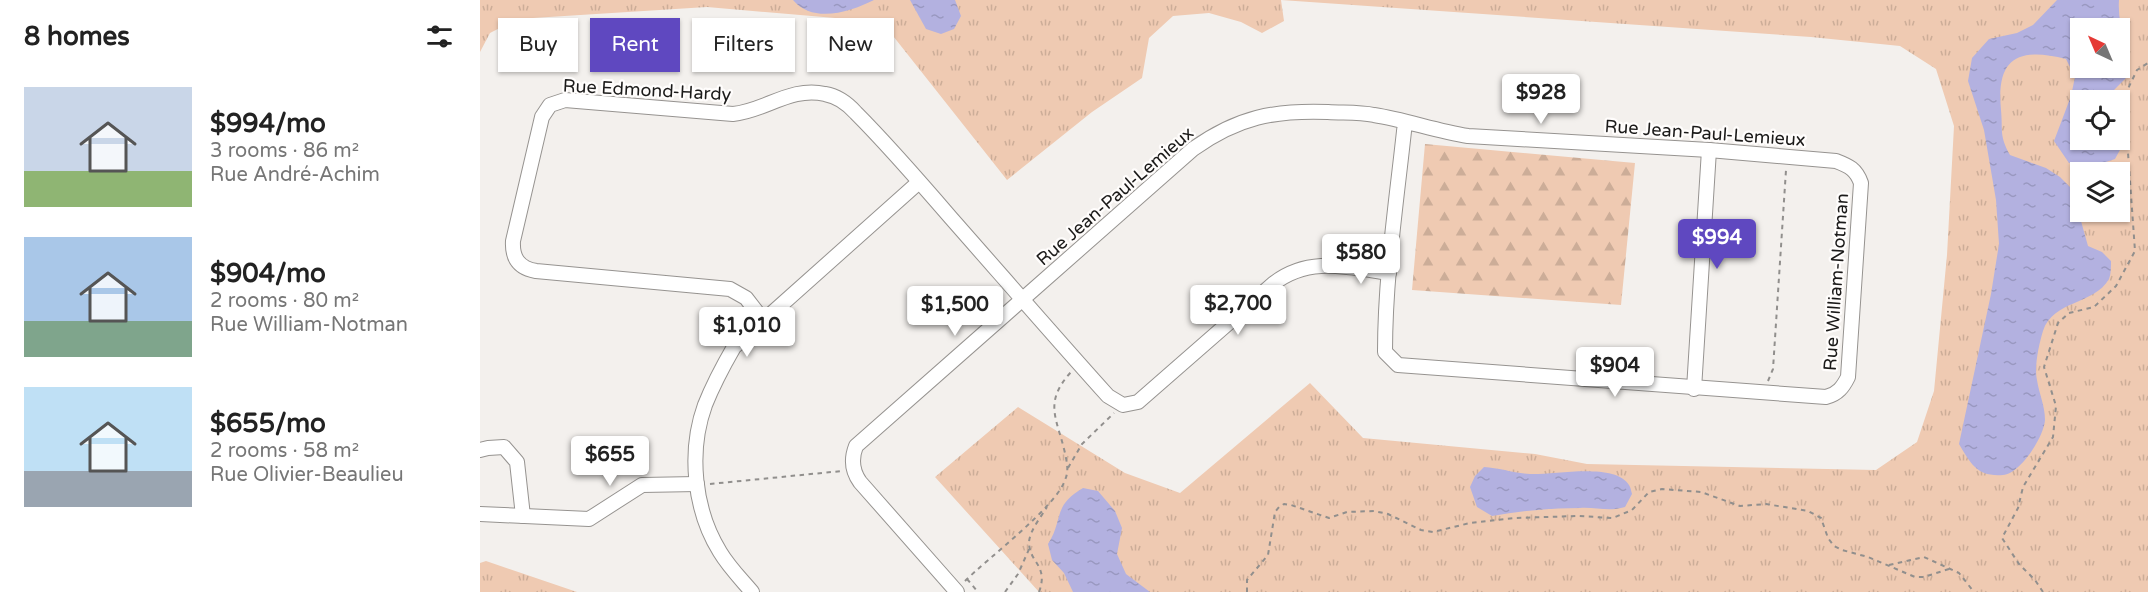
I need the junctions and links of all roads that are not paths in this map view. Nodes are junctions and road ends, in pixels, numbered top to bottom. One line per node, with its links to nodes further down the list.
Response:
1 (1405, 122): 2 (street, Rue Jean-Paul-Lemieux); 5 (street, Rue William-Notman); 6 (street, Rue Jean-Paul-Lemieux)
2 (1709, 150): 3 (street, Rue Jean-Paul-Lemieux); 8 (street)
3 (1851, 167): 8 (street, Rue William-Notman)
4 (919, 182): 6 (street, Rue Edmond-Hardy); 7 (street); 7 (street, Rue Edmond-Hardy)
5 (1389, 273): 6 (street, Rue Edmond-Hardy); 8 (street, Rue William-Notman)
6 (1023, 300): 14 (street, Rue Jean-Paul-Lemieux)
7 (763, 320): 10 (street)
8 (1695, 388)
9 (480, 450): 12 (street)
10 (697, 484): 12 (street); 13 (street)
11 (480, 514): 12 (street)
12 (523, 516)
13 (752, 592)
14 (956, 592)

